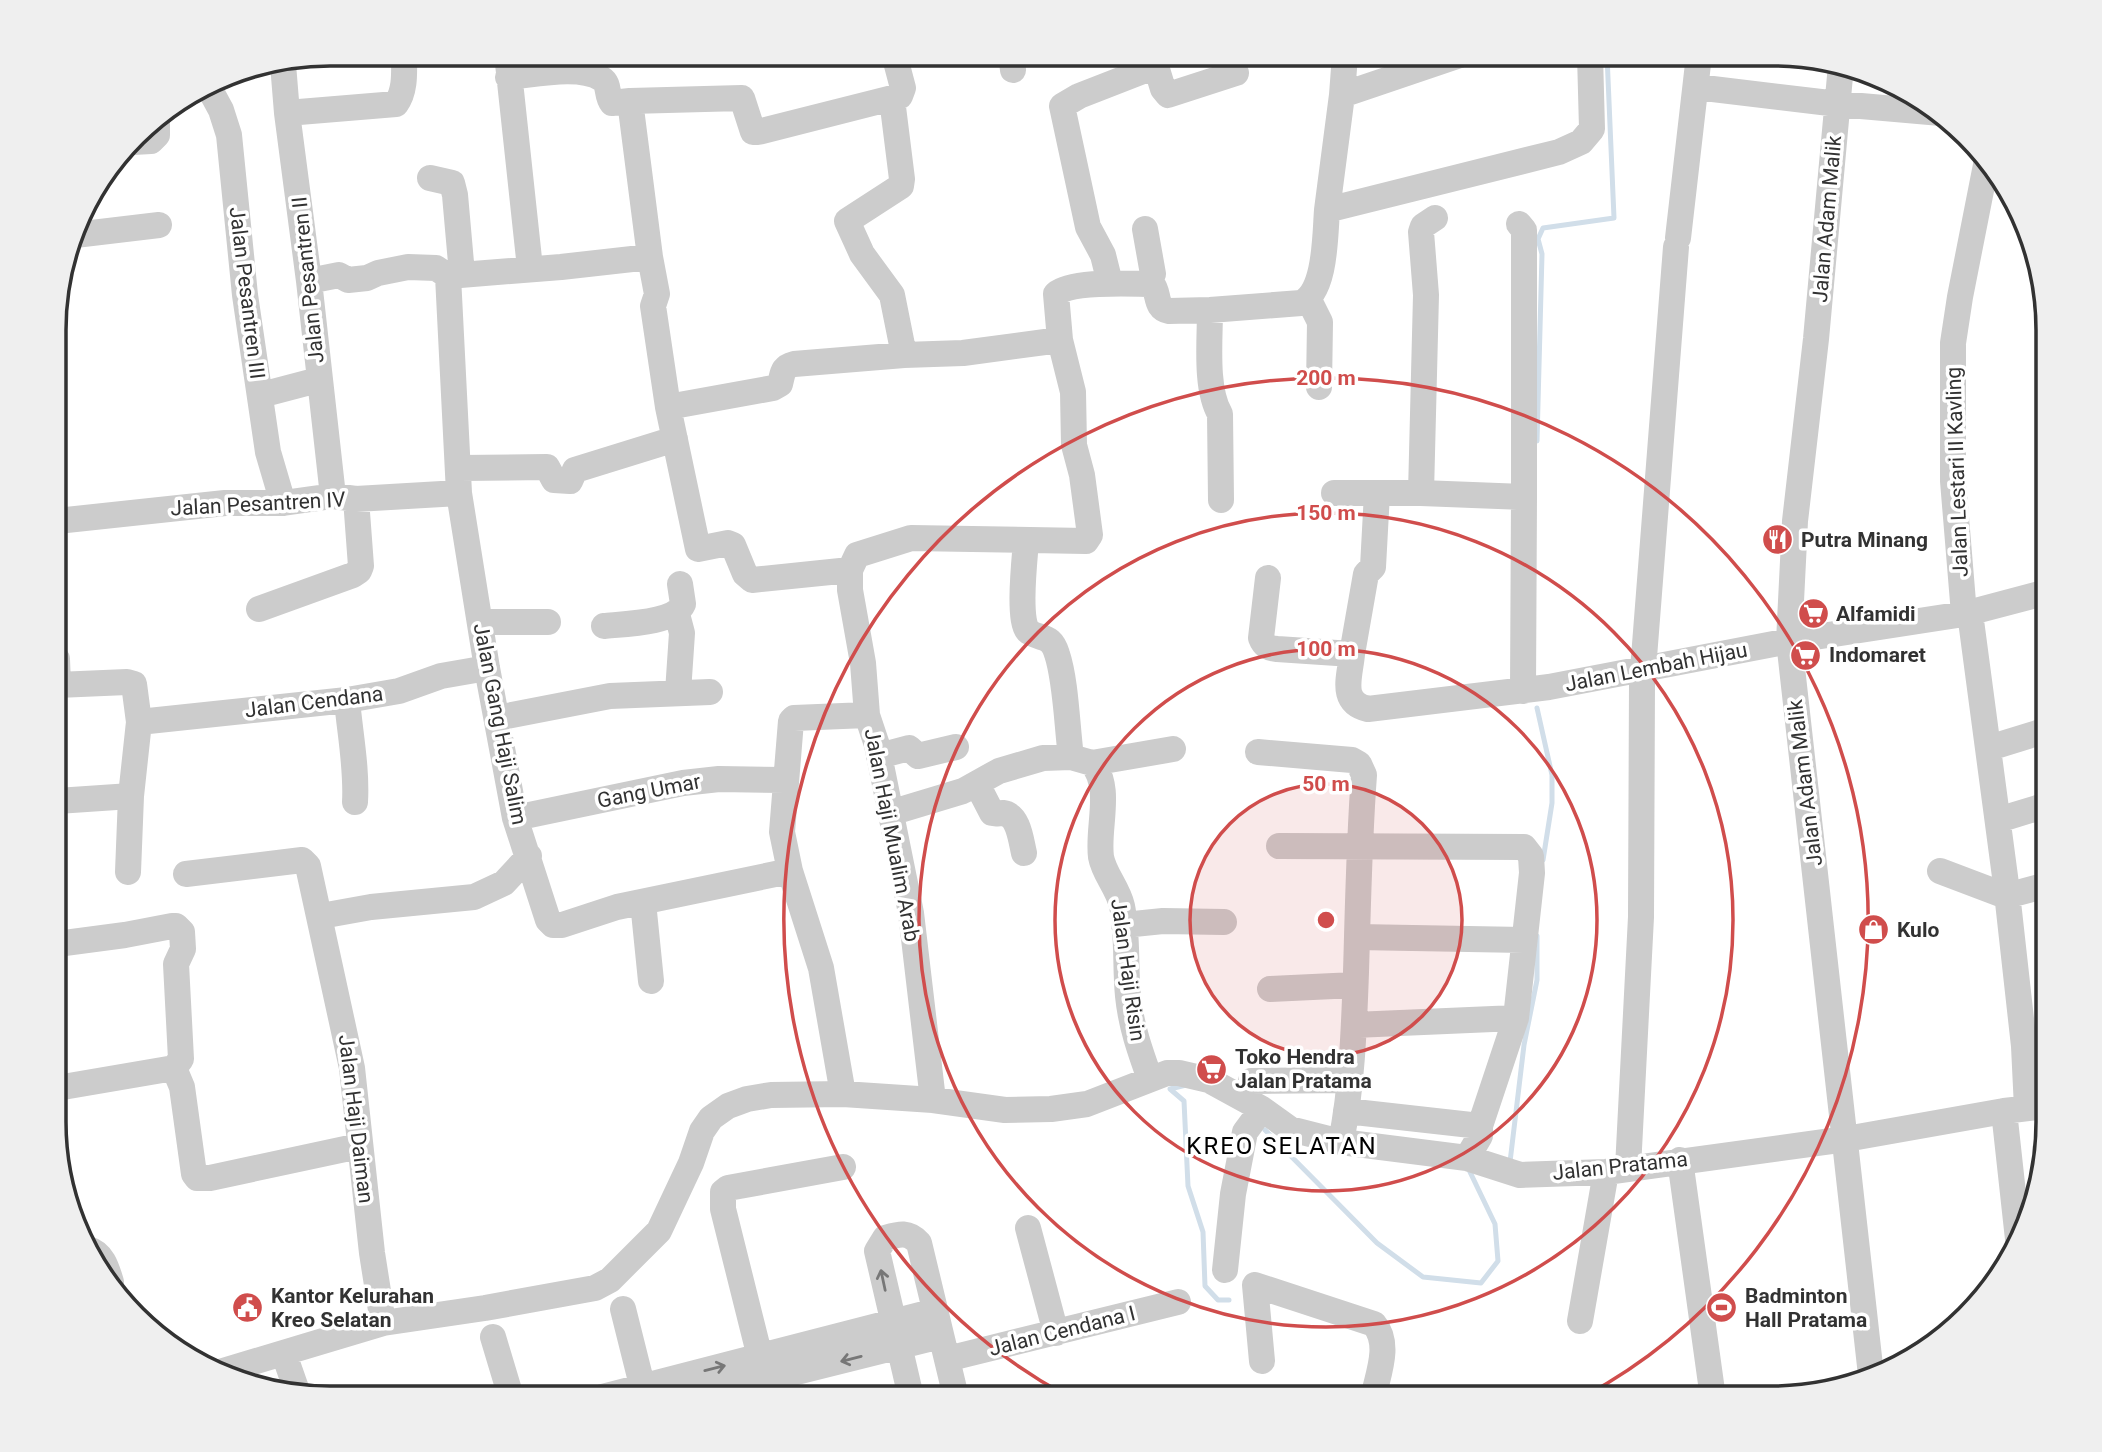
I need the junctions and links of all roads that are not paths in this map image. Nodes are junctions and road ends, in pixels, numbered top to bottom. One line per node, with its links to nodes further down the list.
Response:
1 (404, 66): 22 (street)
2 (508, 66): 14 (street); 34 (street)
3 (605, 66): 14 (street)
4 (897, 66): 18 (street)
5 (1145, 66): 37 (street)
6 (1159, 66): 12 (street)
7 (1344, 66): 17 (street)
8 (1428, 66): 17 (street)
9 (1590, 66): 27 (street)
10 (1698, 66): 15 (street)
11 (284, 71): 22 (street, Jalan Pesantren II)
12 (1236, 73)
13 (1840, 75): 20 (street, Jalan Adam Malik)
14 (607, 84): 19 (street)
15 (1696, 87): 20 (street); 71 (street)
16 (213, 95): 45 (street, Jalan Pesantren III)
17 (1342, 95): 27 (street)
18 (892, 99): 19 (street); 42 (street)
19 (630, 102): 33 (street)
20 (1838, 104): 21 (street); 68 (street, Jalan Adam Malik)
21 (1918, 111)
22 (287, 113): 36 (street, Jalan Pesantren II)
23 (158, 131): 24 (street)
24 (147, 141)
25 (1984, 174): 63 (street, Jalan Lestari II Kavling)
26 (430, 178): 35 (street, Jalan Gang Haji Salim)
27 (1327, 210): 39 (street)
28 (1435, 218): 51 (street)
29 (1520, 224): 52 (street)
30 (159, 225): 32 (street)
31 (1145, 229): 38 (street)
32 (85, 234)
33 (648, 251): 34 (street); 46 (street)
34 (530, 268): 35 (street)
35 (455, 275): 36 (street); 48 (street, Jalan Gang Haji Salim)
36 (309, 281): 43 (street, Jalan Pesantren II)
37 (1110, 283): 38 (street); 41 (street)
38 (1144, 284): 40 (street)
39 (1309, 300): 40 (street); 44 (street)
40 (1210, 310): 54 (street)
41 (1060, 340): 42 (street); 57 (street)
42 (904, 355): 46 (street)
43 (318, 380): 45 (street); 53 (street, Jalan Pesantren II)
44 (1319, 387)
45 (261, 395): 55 (street, Jalan Pesantren III)
46 (668, 407): 47 (street)
47 (675, 439): 48 (street, Jalan Pesantren IV); 58 (street)
48 (459, 481): 53 (street, Jalan Pesantren IV); 65 (street, Jalan Gang Haji Salim)
49 (1334, 493): 50 (street)
50 (1377, 493): 51 (street); 69 (street)
51 (1421, 494): 52 (street)
52 (1524, 497): 73 (street)
53 (344, 498): 55 (street, Jalan Pesantren IV); 62 (street, Jalan Pesantren II)
54 (1221, 500)
55 (282, 503): 56 (street, Jalan Pesantren IV)
56 (66, 520)
57 (1026, 541): 58 (street); 86 (street, Jalan Haji Risin)
58 (849, 570): 77 (street, Jalan Haji Mualim Arab)
59 (1268, 578): 69 (street)
60 (680, 584): 64 (street)
61 (2036, 595): 63 (street, Jalan Lembah Hijau)
62 (259, 609)
63 (1967, 613): 68 (street, Jalan Lembah Hijau); 82 (street, Jalan Lestari II Kavling)
64 (677, 614): 67 (street); 74 (street)
65 (480, 622): 66 (street); 70 (street, Jalan Gang Haji Salim)
66 (548, 622)
67 (604, 626)
68 (1789, 641): 71 (street, Jalan Lembah Hijau); 129 (street, Jalan Adam Malik)
69 (1352, 654): 73 (street, Jalan Lembah Hijau)
70 (487, 668): 76 (street, Jalan Cendana); 78 (street, Jalan Gang Haji Salim)
71 (1643, 669): 73 (street, Jalan Lembah Hijau); 135 (street)
72 (66, 677): 79 (street)
73 (1523, 691)
74 (678, 692): 75 (street); 78 (street)
75 (710, 692)
76 (347, 700): 79 (street, Jalan Cendana); 91 (street)
77 (867, 715): 85 (street, Jalan Haji Mualim Arab); 87 (street)
78 (496, 718): 94 (street, Jalan Gang Haji Salim)
79 (139, 722): 89 (street)
80 (2036, 733): 82 (street)
81 (956, 747): 85 (street)
82 (1989, 748): 95 (street, Jalan Lestari II Kavling)
83 (1173, 749): 86 (street)
84 (1258, 752): 97 (street)
85 (879, 755): 93 (street, Jalan Haji Mualim Arab)
86 (1082, 760): 88 (street); 109 (street, Jalan Haji Risin)
87 (785, 780): 94 (street, Gang Umar); 102 (street)
88 (977, 784): 93 (street); 98 (street)
89 (131, 796): 90 (street); 101 (street)
90 (66, 800)
91 (355, 802)
92 (2036, 808): 95 (street)
93 (890, 813): 124 (street, Jalan Haji Mualim Arab)
94 (515, 818): 99 (street, Jalan Gang Haji Salim)
95 (1998, 820): 105 (street, Jalan Lestari II Kavling)
96 (1279, 846): 97 (street)
97 (1359, 848): 110 (street); 111 (street)
98 (1024, 853)
99 (529, 856): 106 (street, Jalan Gang Haji Salim); 107 (street)
100 (1940, 871): 105 (street)
101 (128, 872)
102 (790, 872): 106 (street, Jalan Gang Haji Salim); 123 (street)
103 (186, 874): 107 (street, Jalan Haji Daiman)
104 (2036, 889): 105 (street)
105 (2006, 896): 125 (street, Jalan Lestari II Kavling)
106 (643, 902): 113 (street)
107 (321, 916): 131 (street, Jalan Haji Daiman)
108 (1224, 922): 109 (street)
109 (1124, 925): 119 (street, Jalan Haji Risin)
110 (1357, 937): 111 (street); 114 (street)
111 (1524, 940): 116 (street)
112 (66, 943): 118 (street)
113 (650, 981)
114 (1355, 985): 115 (street); 117 (street)
115 (1270, 989)
116 (1516, 1018): 117 (street); 128 (street)
117 (1354, 1025): 121 (street)
118 (174, 1068): 122 (street); 131 (street)
119 (1150, 1079): 124 (street, Jalan Pratama); 126 (street, Jalan Pratama)
120 (1251, 1080): 121 (street)
121 (1349, 1080): 127 (street)
122 (66, 1086)
123 (843, 1094): 124 (street, Jalan Pratama); 142 (street, Jalan Pratama)
124 (933, 1100)
125 (2026, 1108): 129 (street, Jalan Pratama); 136 (street, Jalan Lestari II Kavling)
126 (1262, 1109): 130 (street, Jalan Pratama); 138 (street)
127 (1346, 1111): 128 (street); 130 (street)
128 (1480, 1126): 132 (street)
129 (1846, 1139): 133 (street, Jalan Pratama); 149 (street, Jalan Adam Malik)
130 (1341, 1142): 132 (street, Jalan Pratama)
131 (359, 1146): 142 (street, Jalan Haji Daiman)
132 (1467, 1157): 135 (street, Jalan Pratama)
133 (1680, 1160): 135 (street, Jalan Pratama); 160 (street)
134 (843, 1167): 151 (street)
135 (1617, 1170): 141 (street)
136 (2020, 1212)
137 (1028, 1228): 143 (street)
138 (1225, 1270)
139 (1178, 1302): 143 (street, Jalan Cendana I)
140 (623, 1309): 154 (street)
141 (1580, 1321)
142 (383, 1323): 147 (street, Jalan Pratama)
143 (1056, 1333): 145 (street, Jalan Cendana I)
144 (895, 1335): 145 (street, Jalan Cendana I); 145 (street, one-way to 145); 151 (street, Jalan Cendana I); 157 (street)
145 (941, 1335): 158 (street)
146 (493, 1338): 153 (street)
147 (284, 1354): 150 (street, Jalan Pratama); 152 (street)
148 (1262, 1362): 159 (street)
149 (1870, 1366)
150 (235, 1368)
151 (765, 1378): 155 (street, one-way to 151); 156 (street)
152 (294, 1383)
153 (508, 1386)
154 (642, 1386)
155 (696, 1386)
156 (736, 1386)
157 (908, 1386)
158 (953, 1386)
159 (1375, 1386)
160 (1711, 1386)

